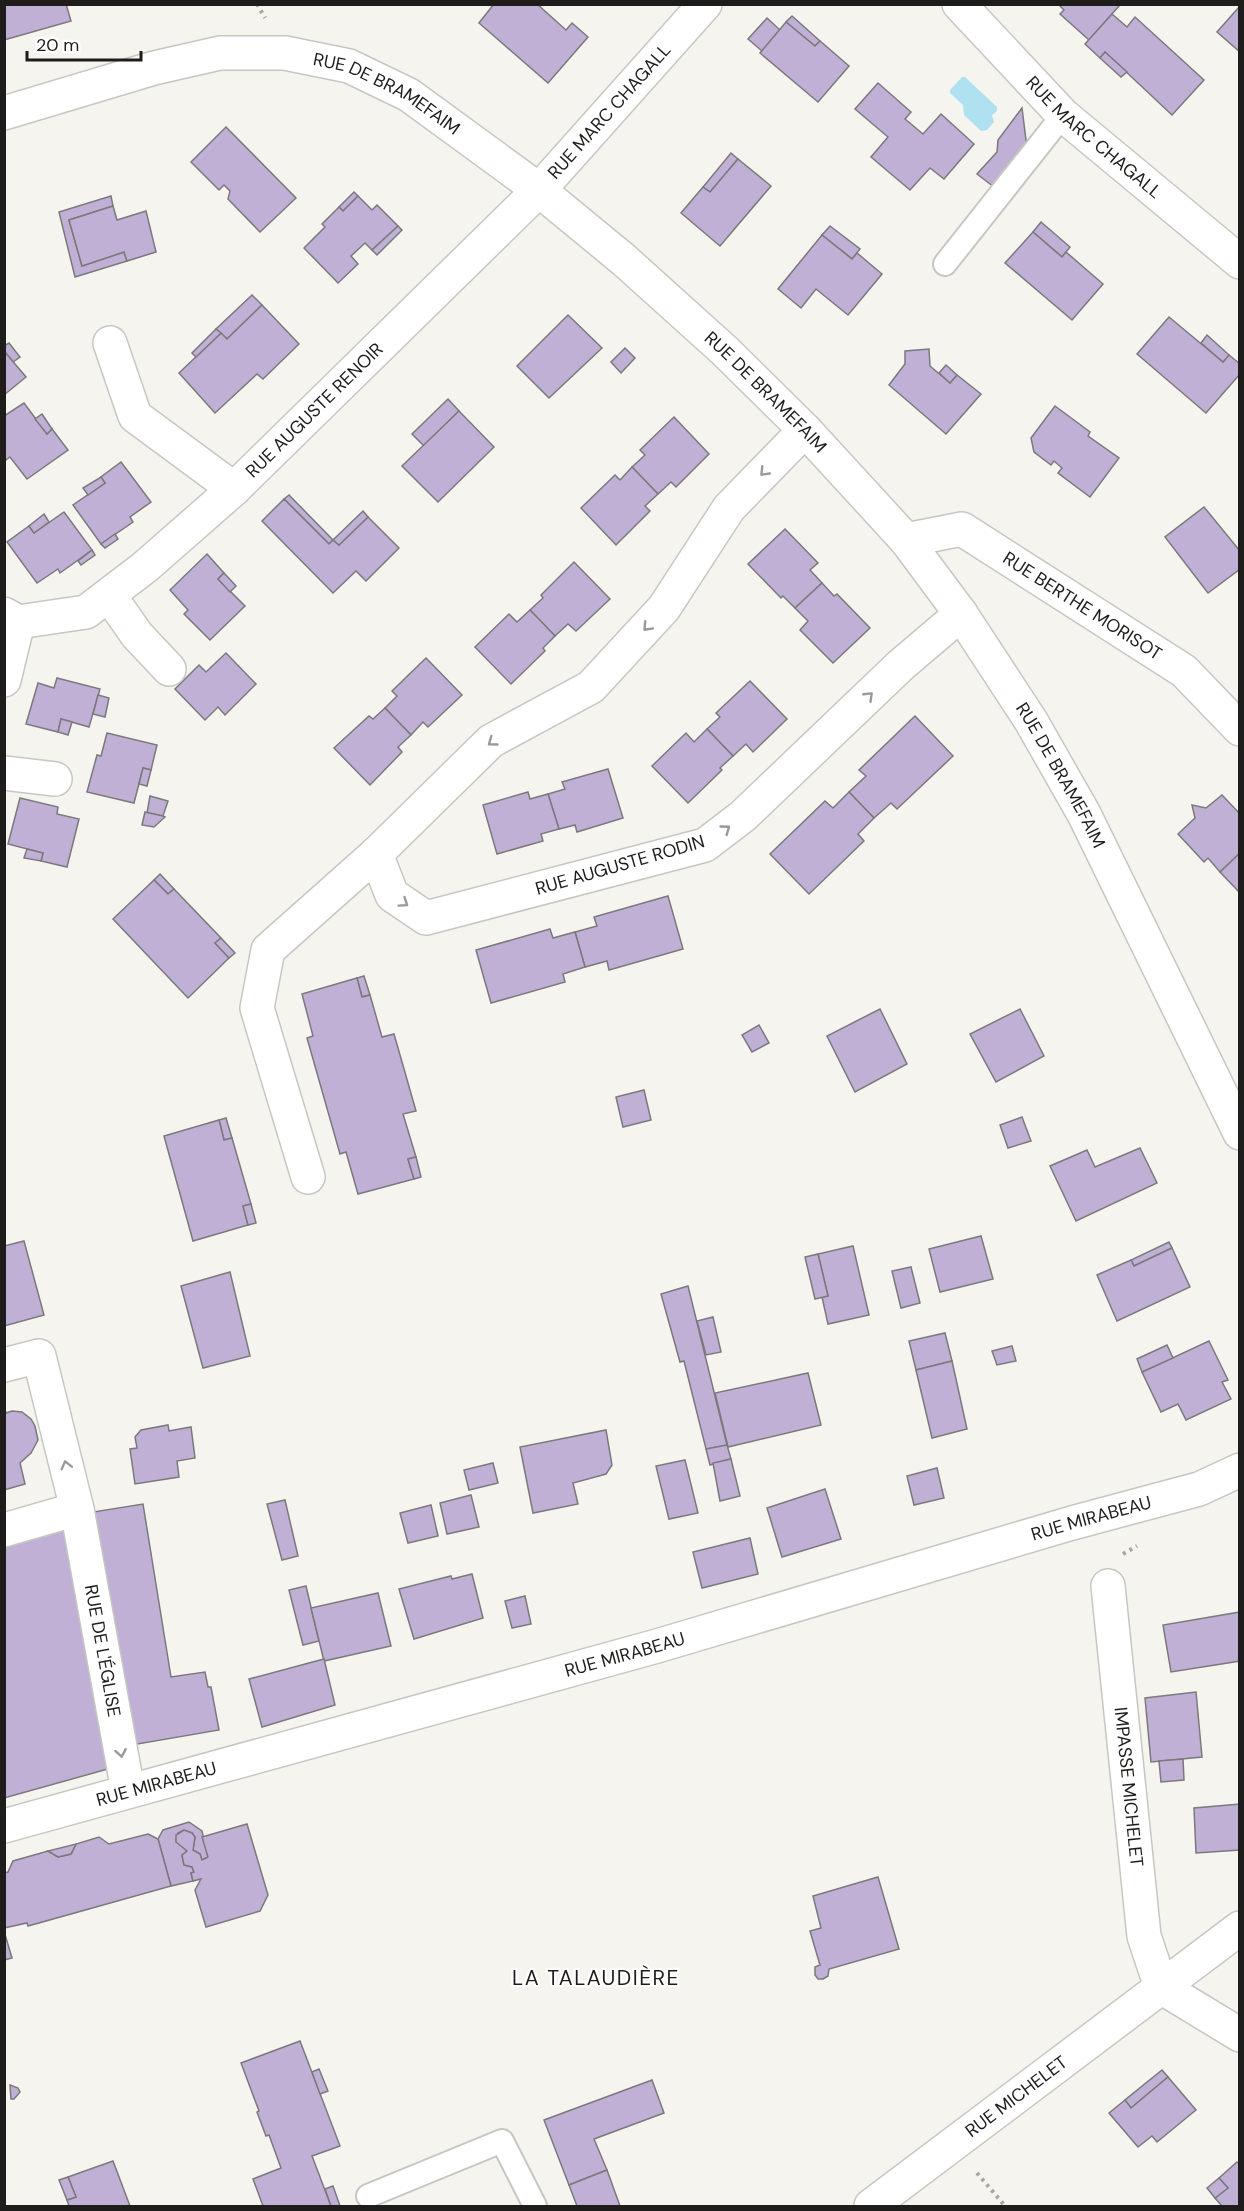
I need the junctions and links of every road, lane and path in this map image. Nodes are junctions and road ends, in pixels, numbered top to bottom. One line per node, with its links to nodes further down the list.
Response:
1 (705, 4): 5 (street, RUE MARC CHAGALL)
2 (959, 4): 4 (street, RUE MARC CHAGALL)
3 (4, 113): 5 (street, RUE DE BRAMEFAIM)
4 (1063, 116): 6 (street, RUE MARC CHAGALL); 7 (lane)
5 (539, 190): 9 (street, RUE DE BRAMEFAIM); 10 (street, RUE AUGUSTE RENOIR)
6 (1239, 262)
7 (945, 264)
8 (110, 343): 10 (street, RUE AUGUSTE RENOIR)
9 (805, 430): 11 (street, RUE DE BRAMEFAIM); 20 (street, one-way to 20)
10 (234, 489): 12 (street)
11 (906, 540): 13 (street, RUE DE BRAMEFAIM); 17 (street, RUE BERTHE MORISOT)
12 (109, 595): 14 (street); 15 (street)
13 (961, 614): 20 (street, RUE AUGUSTE RODIN, one-way to 13); 21 (street, RUE DE BRAMEFAIM)
14 (11, 618): 16 (street)
15 (169, 669)
16 (4, 680)
17 (1239, 729)
18 (4, 773): 19 (street)
19 (55, 779)
20 (376, 854): 22 (street)
21 (1239, 1133)
22 (308, 1177)
23 (4, 1365): 25 (street, RUE DE L'ÉGLISE, one-way to 23)
24 (1239, 1470): 28 (street, RUE MIRABEAU)
25 (77, 1509): 26 (street); 28 (street, RUE DE L'ÉGLISE, one-way to 28)
26 (4, 1530)
27 (1108, 1586): 31 (street, IMPASSE MICHELET)
28 (128, 1791): 29 (street, RUE MIRABEAU)
29 (4, 1826)
30 (1239, 1928): 31 (street, RUE MICHELET)
31 (1161, 1987): 32 (street); 33 (street, RUE MICHELET)
32 (1239, 2035)
33 (953, 2145): 36 (street, RUE MICHELET); 37 (path)
34 (368, 2196): 35 (lane)
35 (535, 2206)
36 (871, 2206)
37 (1005, 2206)

